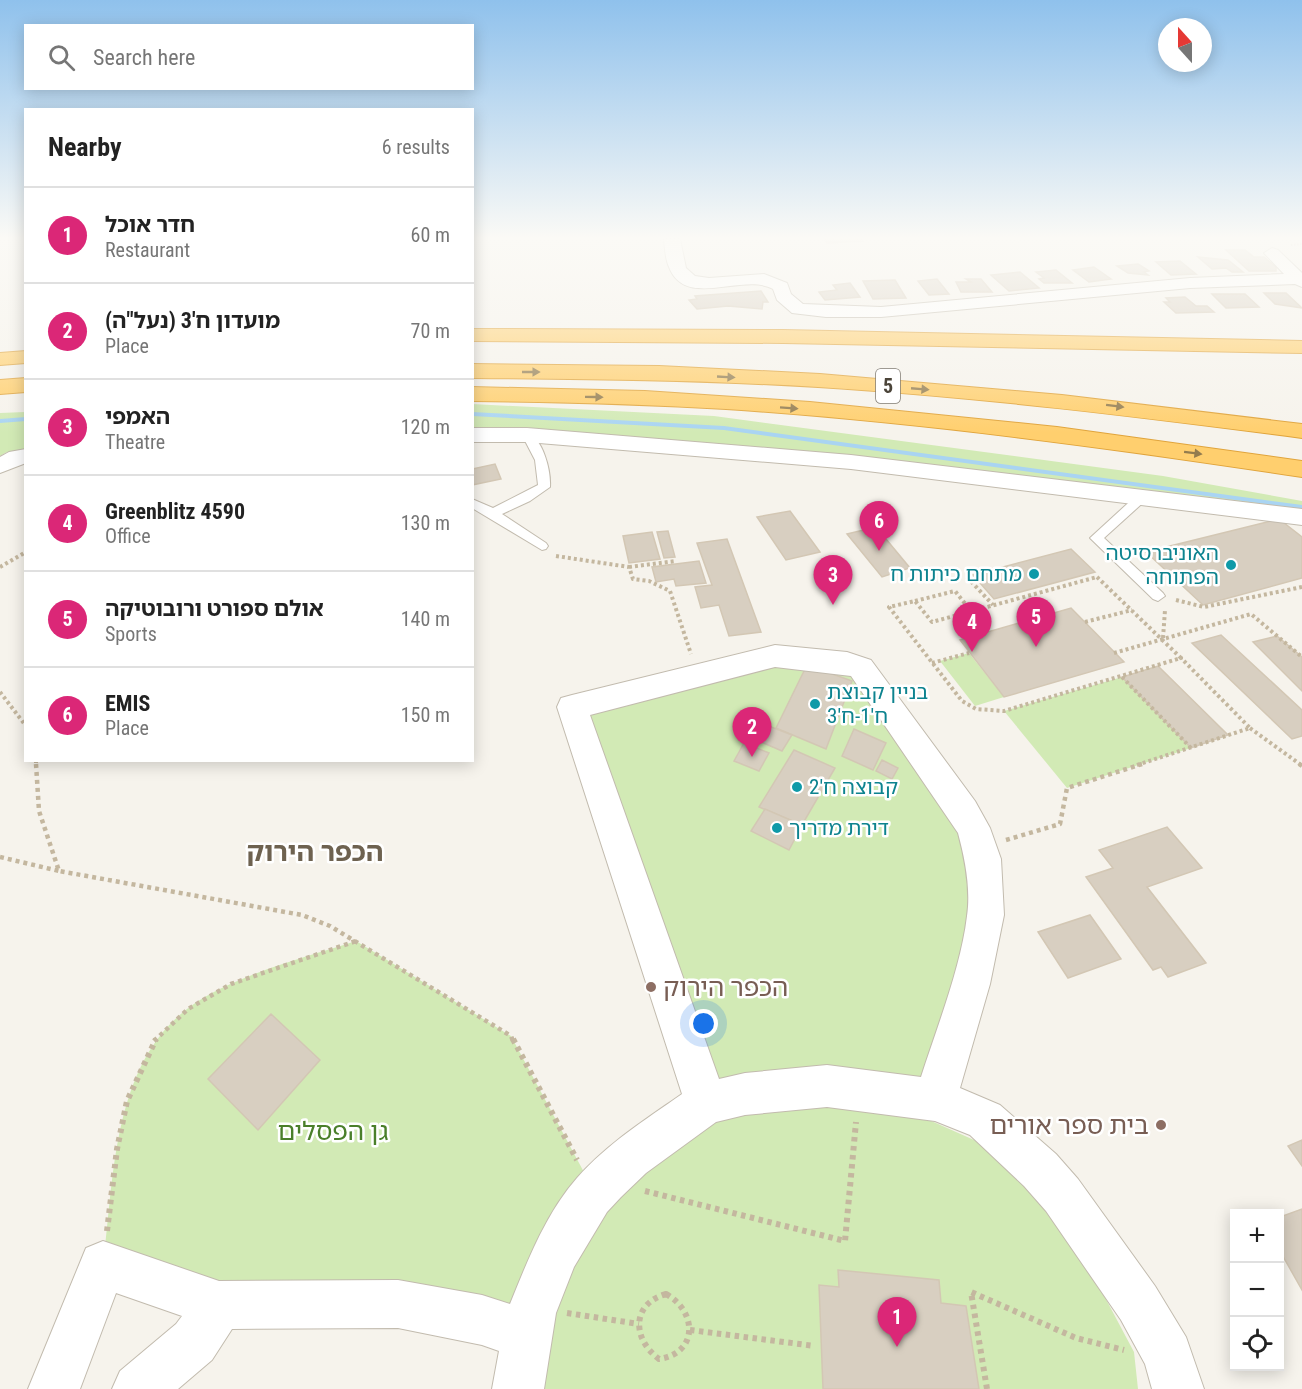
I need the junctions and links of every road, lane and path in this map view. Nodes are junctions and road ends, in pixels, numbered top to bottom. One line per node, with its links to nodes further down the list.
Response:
1 (792, 304): 2 (street)
2 (968, 304)
3 (1302, 331): 5 (highway)
4 (474, 335): 5 (highway)
5 (863, 336): 6 (highway)
6 (1302, 347)
7 (474, 352): 19 (highway, 5)
8 (24, 357): 9 (highway)
9 (0, 359)
10 (24, 366): 11 (highway)
11 (0, 367)
12 (474, 371): 20 (highway, 5, one-way to 20)
13 (24, 385): 14 (highway)
14 (0, 387)
15 (474, 394): 18 (highway, one-way to 18)
16 (24, 403): 17 (highway)
17 (0, 405)
18 (821, 411): 23 (highway, one-way to 23); 24 (highway)
19 (1302, 411)
20 (1302, 430)
21 (474, 435): 22 (street)
22 (527, 435): 27 (street); 29 (lane)
23 (1302, 469)
24 (1236, 476): 25 (highway); 26 (highway)
25 (1302, 486)
26 (1302, 492)
27 (1142, 497): 30 (street); 38 (lane)
28 (474, 504): 29 (lane)
29 (493, 513): 31 (lane)
30 (1302, 517)
31 (542, 546): 35 (path)
32 (24, 553): 34 (path)
33 (676, 561): 35 (path)
34 (0, 567)
35 (629, 567): 51 (path)
36 (967, 577): 40 (path)
37 (1302, 587): 38 (path)
38 (1158, 596)
39 (915, 601): 43 (path); 43 (path); 50 (path)
40 (993, 605): 42 (path); 43 (path)
41 (1165, 608): 45 (path)
42 (1132, 609): 44 (path); 45 (path)
43 (971, 611)
44 (1085, 622)
45 (1162, 639): 47 (path); 48 (path); 49 (path)
46 (969, 653): 50 (path)
47 (1114, 653)
48 (1302, 657)
49 (1182, 658): 52 (path); 55 (path)
50 (932, 663): 52 (path)
51 (697, 675): 59 (street); 66 (street)
52 (1122, 676): 56 (path)
53 (0, 692): 54 (path)
54 (24, 723)
55 (1250, 728): 56 (path); 58 (path)
56 (1191, 748): 59 (path)
57 (36, 762): 61 (path)
58 (1302, 766)
59 (979, 847): 65 (street)
60 (0, 857): 61 (path)
61 (59, 871): 62 (path)
62 (356, 941): 63 (path); 68 (path)
63 (511, 1036)
64 (859, 1089): 65 (street); 66 (street); 67 (path)
65 (934, 1100): 79 (street)
66 (706, 1103): 70 (street)
67 (845, 1241)
68 (103, 1265): 69 (street); 75 (street)
69 (219, 1305): 70 (street); 76 (street)
70 (530, 1322): 71 (path); 77 (street)
71 (639, 1324): 72 (path); 72 (path)
72 (690, 1330): 73 (path)
73 (815, 1346)
74 (1134, 1352): 78 (path)
75 (54, 1389)
76 (138, 1389)
77 (518, 1389)
78 (987, 1389)
79 (1178, 1389)

